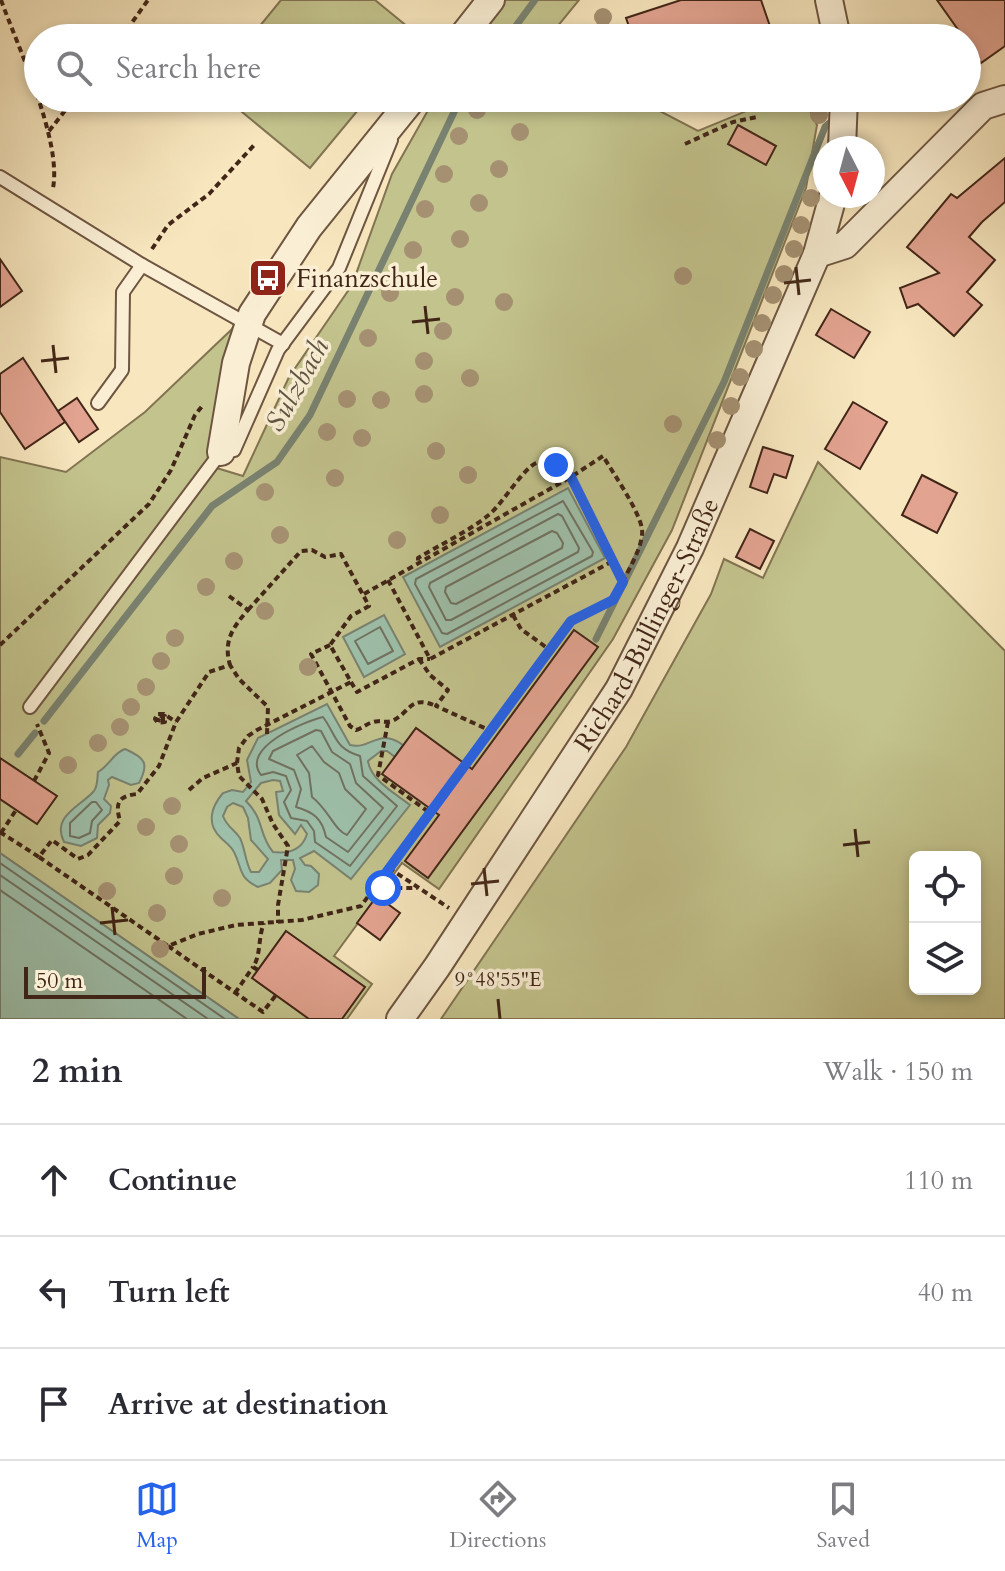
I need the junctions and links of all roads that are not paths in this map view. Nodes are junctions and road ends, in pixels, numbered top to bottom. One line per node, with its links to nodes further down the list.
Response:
1 (491, 0): 3 (street)
2 (829, 0): 4 (street)
3 (472, 24)
4 (834, 24)
5 (1005, 99): 6 (street)
6 (981, 108)
7 (402, 112): 16 (street)
8 (405, 112): 17 (lane)
9 (843, 112): 11 (street)
10 (977, 112): 14 (street)
11 (842, 136)
12 (0, 177): 15 (lane)
13 (830, 208): 14 (street, Richard-Bullinger-Straße)
14 (817, 254): 21 (street, Richard-Bullinger-Straße)
15 (142, 265): 16 (lane); 18 (lane)
16 (249, 326): 17 (lane); 19 (street)
17 (283, 344): 19 (lane)
18 (98, 403)
19 (221, 452): 20 (lane)
20 (30, 707)
21 (400, 1019)

